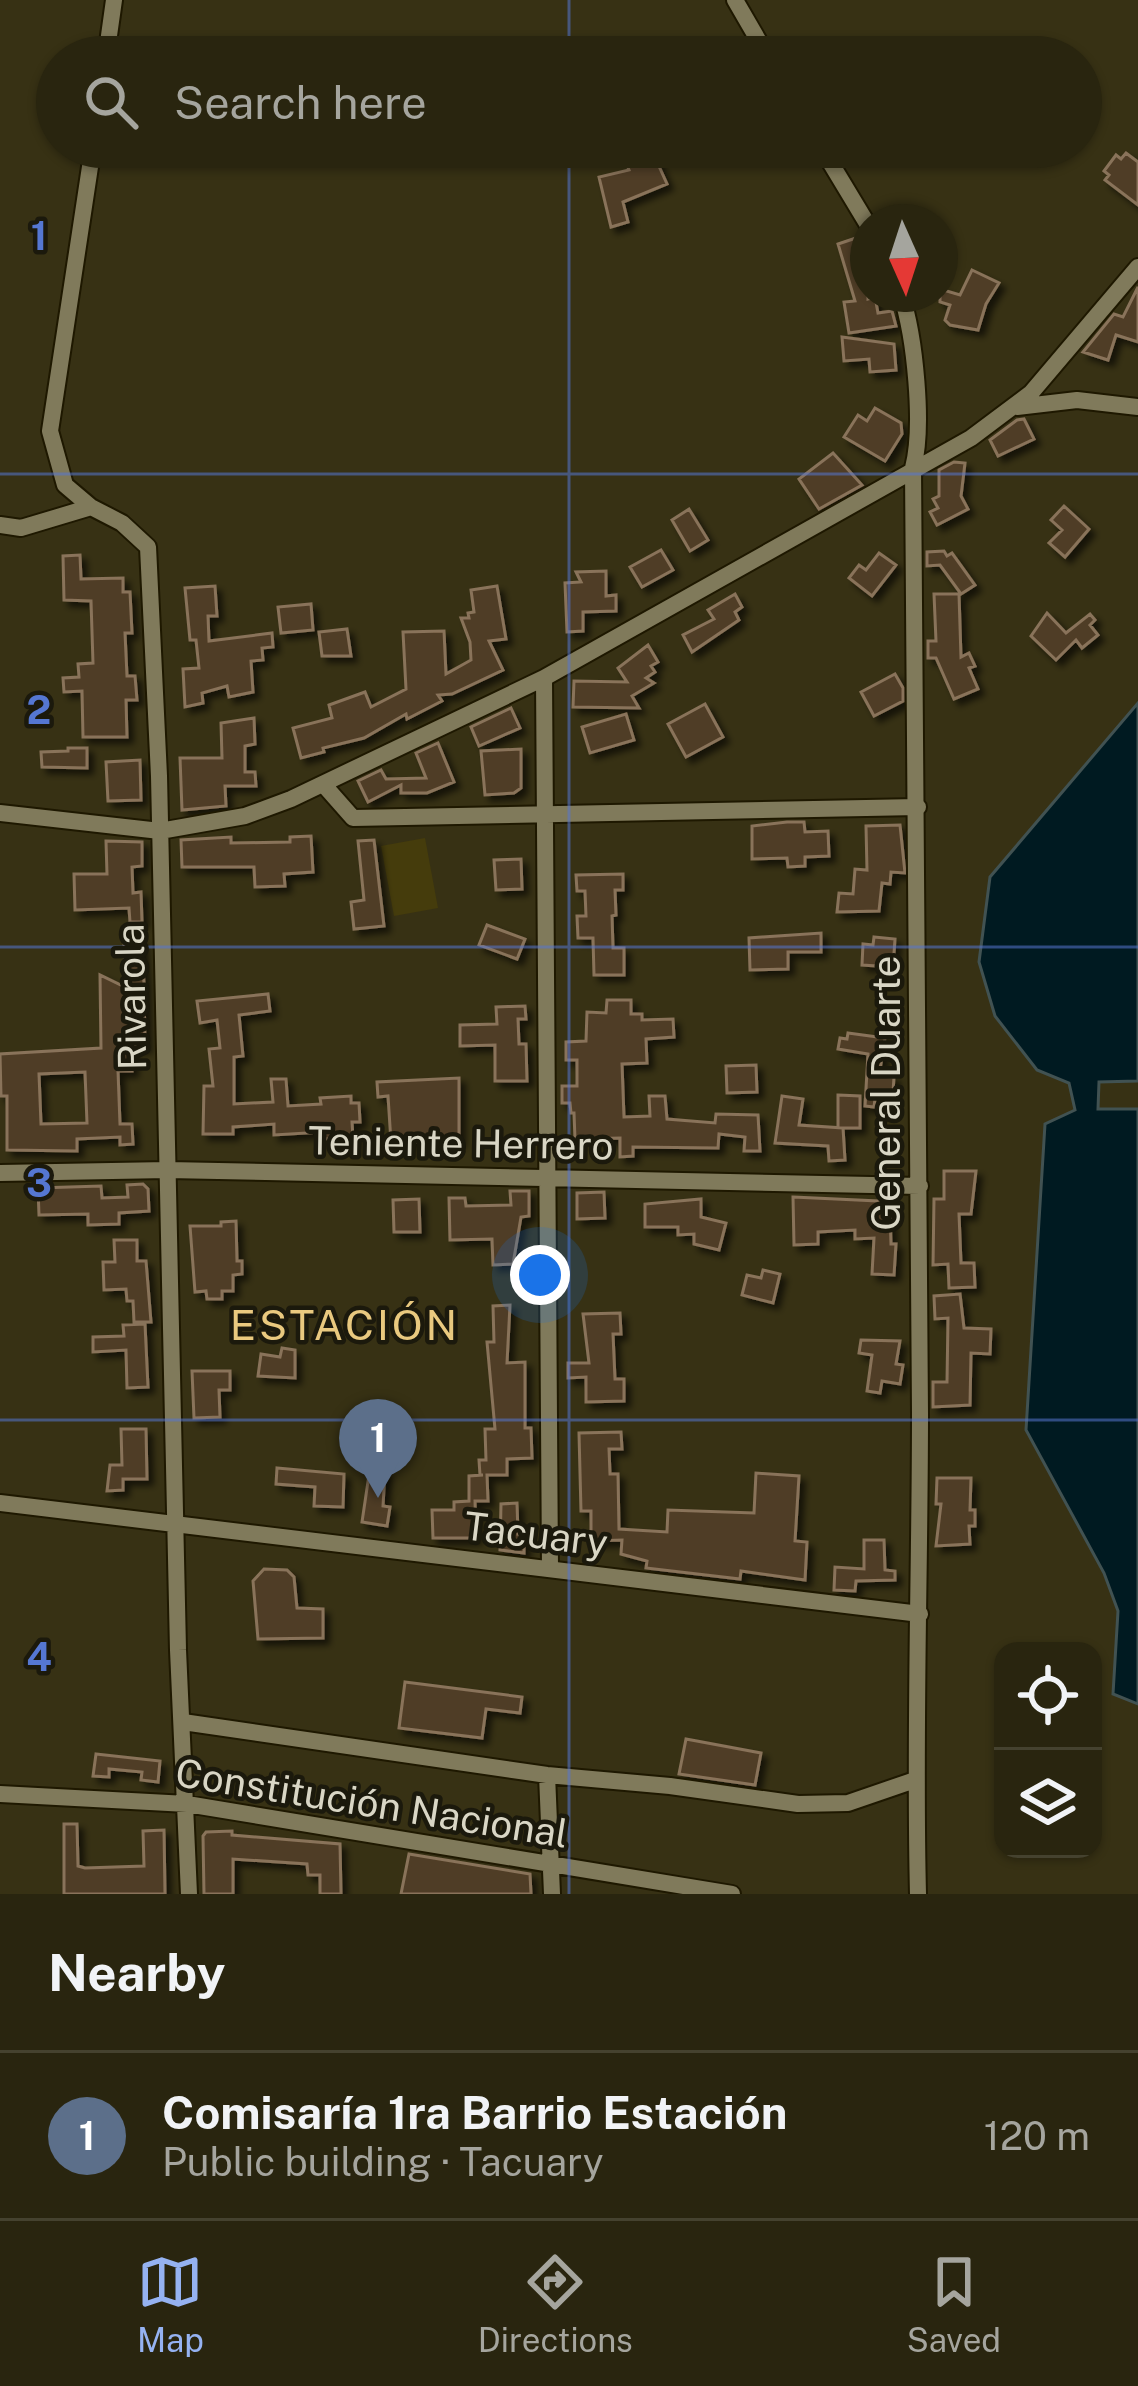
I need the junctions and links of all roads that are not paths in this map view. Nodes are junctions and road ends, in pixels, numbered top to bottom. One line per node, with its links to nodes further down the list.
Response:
1 (113, 0): 3 (street)
2 (735, 0): 4 (street)
3 (109, 36)
4 (756, 36)
5 (90, 168): 13 (street, Rivarola)
6 (834, 168): 7 (street)
7 (855, 204)
8 (1138, 267): 10 (street)
9 (905, 312): 12 (street, General Duarte)
10 (1016, 406): 11 (street); 12 (street)
11 (1138, 406)
12 (913, 468): 15 (street); 17 (street, General Duarte)
13 (92, 507): 14 (street); 20 (street, Rivarola)
14 (0, 525)
15 (544, 678): 16 (street); 19 (street)
16 (323, 784): 19 (street); 20 (street)
17 (917, 807): 19 (street); 24 (street, General Duarte)
18 (0, 813): 20 (street)
19 (545, 814): 23 (street)
20 (160, 831): 21 (street, Rivarola)
21 (168, 1170): 22 (street, Teniente Herrero); 23 (street, Teniente Herrero); 26 (street, Rivarola)
22 (0, 1173)
23 (548, 1178): 24 (street, Teniente Herrero); 27 (street)
24 (920, 1186): 28 (street, General Duarte)
25 (0, 1503): 26 (street, Tacuary)
26 (175, 1524): 27 (street, Tacuary); 29 (street, Rivarola)
27 (550, 1569): 28 (street, Tacuary)
28 (920, 1614): 31 (street, General Duarte)
29 (183, 1722): 30 (street); 33 (street, Rivarola)
30 (547, 1775): 31 (street); 34 (street)
31 (915, 1780): 38 (street, General Duarte)
32 (0, 1794): 33 (street, Constitución Nacional)
33 (187, 1804): 34 (street, Constitución Nacional); 35 (street, Rivarola)
34 (551, 1865): 36 (street); 37 (street, Constitución Nacional)
35 (189, 1894)
36 (552, 1894)
37 (732, 1894)
38 (918, 1894)

